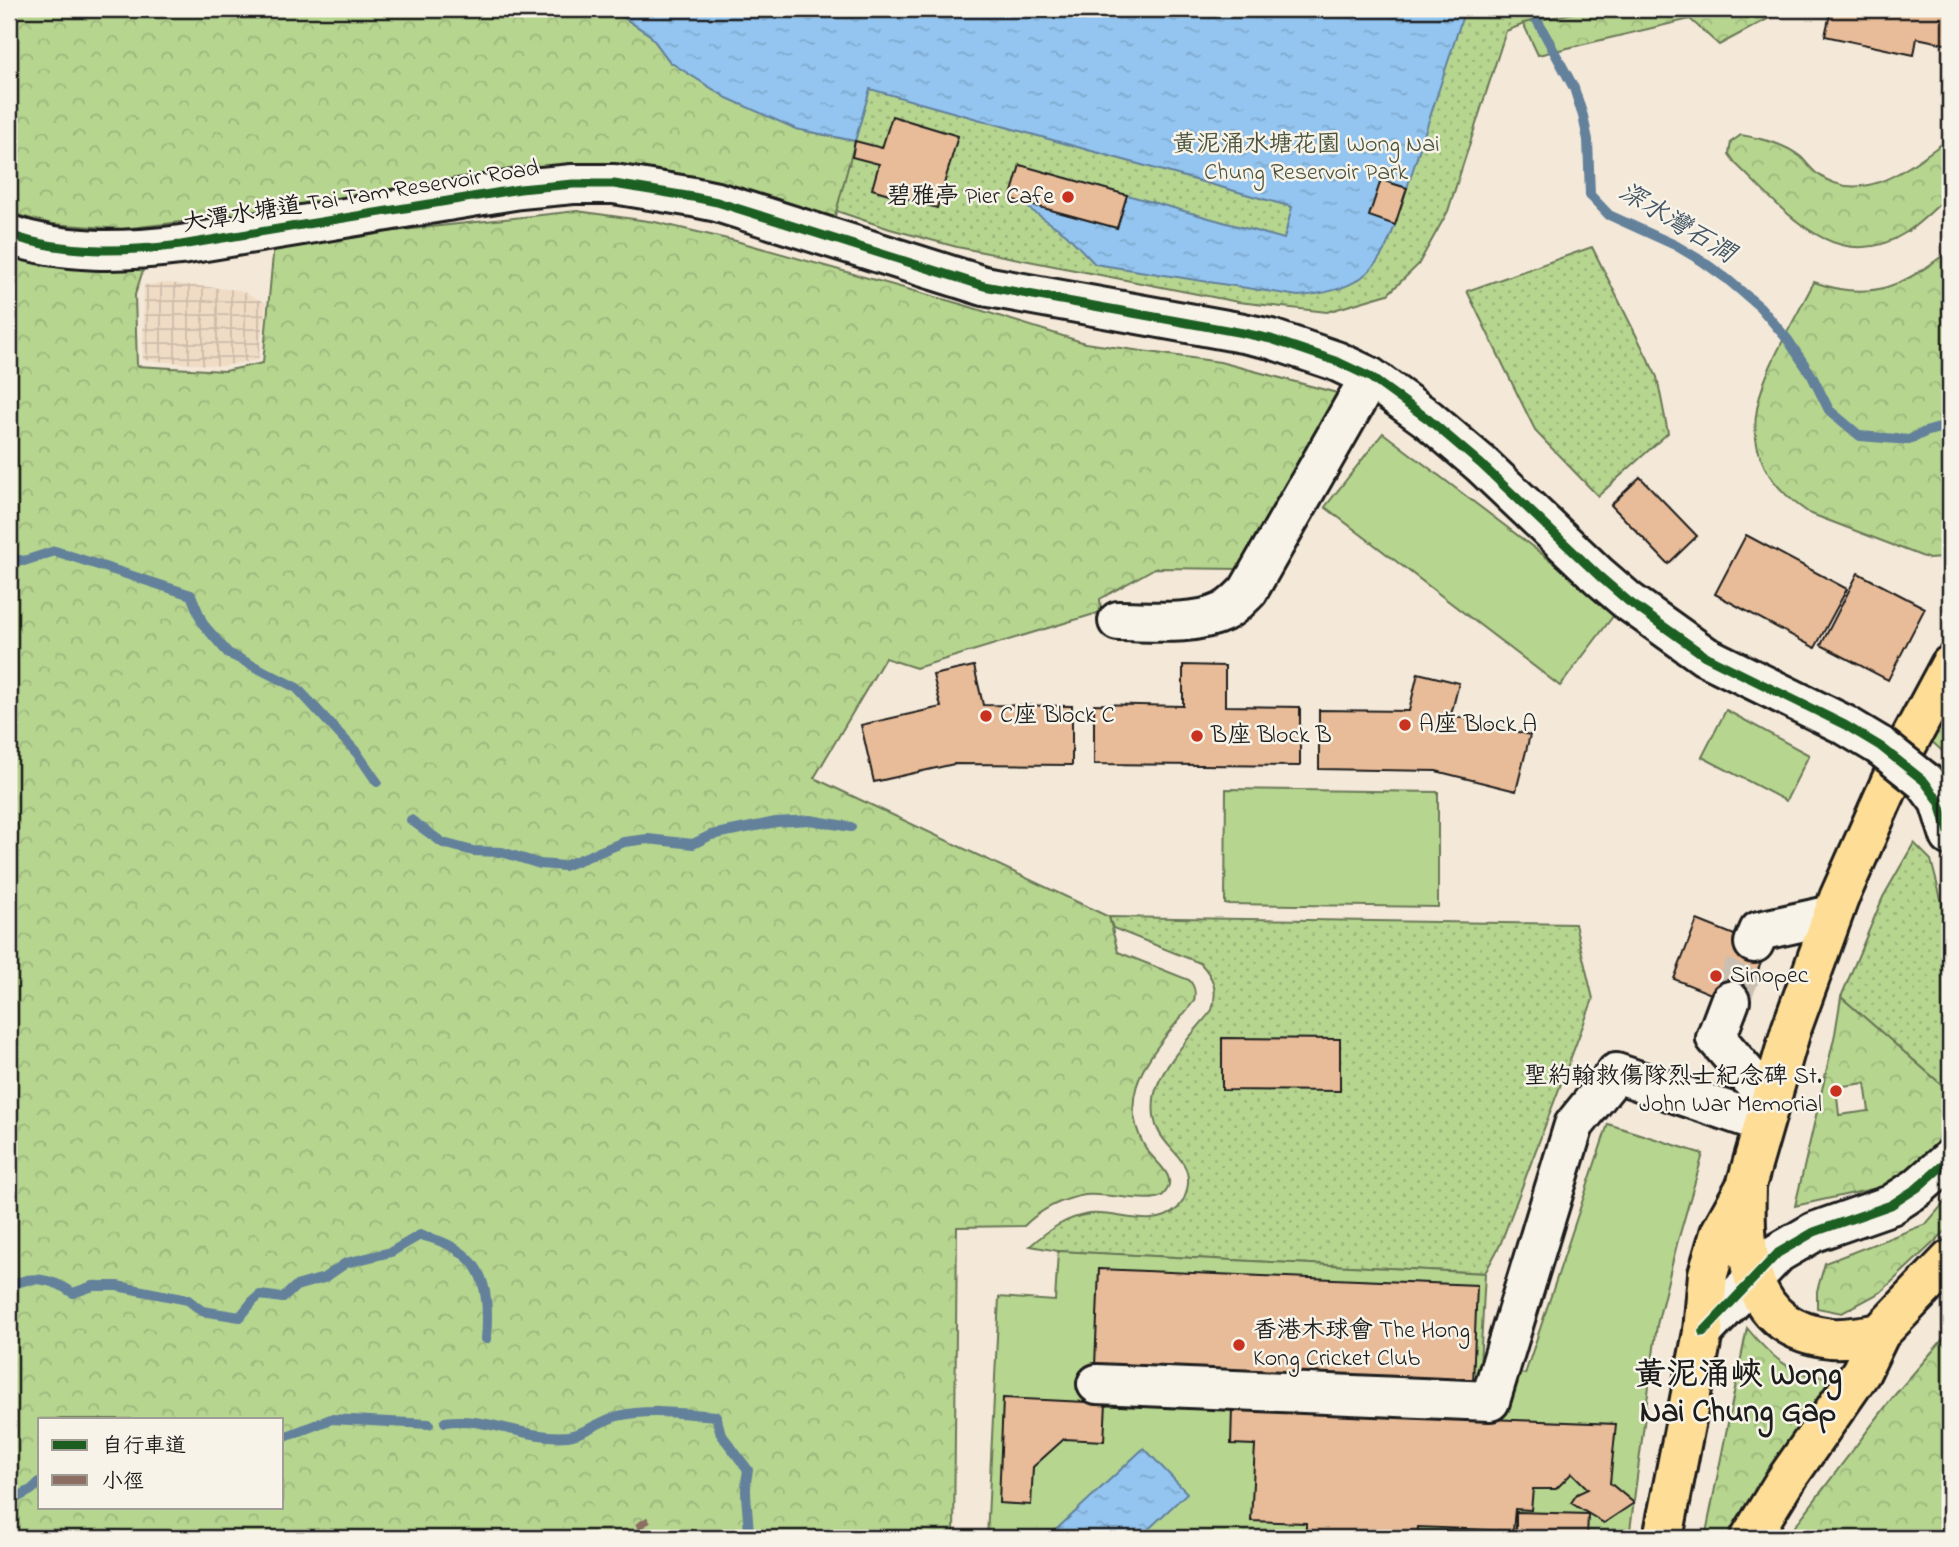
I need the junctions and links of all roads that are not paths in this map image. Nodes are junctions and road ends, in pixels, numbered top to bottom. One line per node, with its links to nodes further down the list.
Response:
1 (9, 235): 2 (street, 大潭水塘道 Tai Tam Reservoir Road)
2 (1366, 385): 3 (street); 5 (street, 大潭水塘道 Tai Tam Reservoir Road, bridge)
3 (1118, 621)
4 (1950, 665): 6 (main road)
5 (1941, 803)
6 (1832, 915): 7 (street); 9 (main road)
7 (1754, 943)
8 (1730, 1002): 9 (street)
9 (1766, 1112): 11 (main road); 16 (street)
10 (1950, 1159): 13 (street)
11 (1746, 1186): 13 (main road); 14 (main road)
12 (1950, 1259): 15 (main road)
13 (1753, 1277): 14 (street); 15 (main road)
14 (1703, 1332): 17 (main road)
15 (1880, 1334): 18 (main road)
16 (1097, 1384)
17 (1663, 1538)
18 (1750, 1538)

